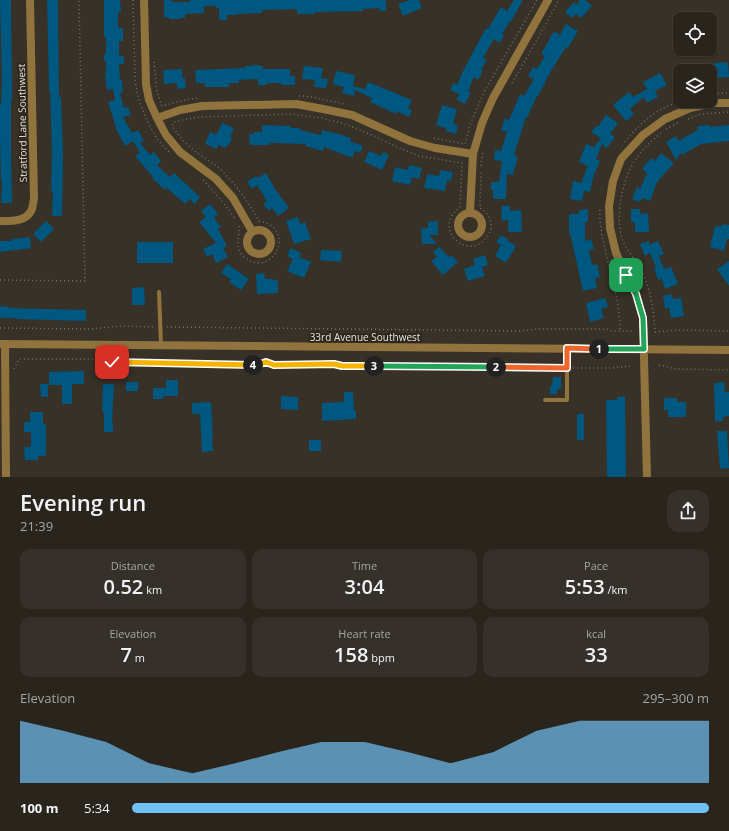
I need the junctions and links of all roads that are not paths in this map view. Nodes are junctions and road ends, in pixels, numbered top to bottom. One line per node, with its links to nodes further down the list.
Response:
1 (30, 0): 8 (street, Stratford Lane Southwest)
2 (144, 0): 5 (street)
3 (548, 0): 6 (street)
4 (729, 103): 14 (street)
5 (157, 118): 6 (street); 9 (street)
6 (473, 154): 7 (street)
7 (470, 212)
8 (0, 221)
9 (252, 231)
10 (159, 292): 12 (lane)
11 (2, 344): 12 (street, 33rd Avenue Southwest); 17 (street)
12 (161, 345): 13 (street, 33rd Avenue Southwest)
13 (567, 348): 14 (street, 33rd Avenue Southwest); 16 (lane)
14 (644, 349): 15 (street, 33rd Avenue Southwest); 18 (street)
15 (729, 350)
16 (545, 400)
17 (6, 477)
18 (647, 477)

